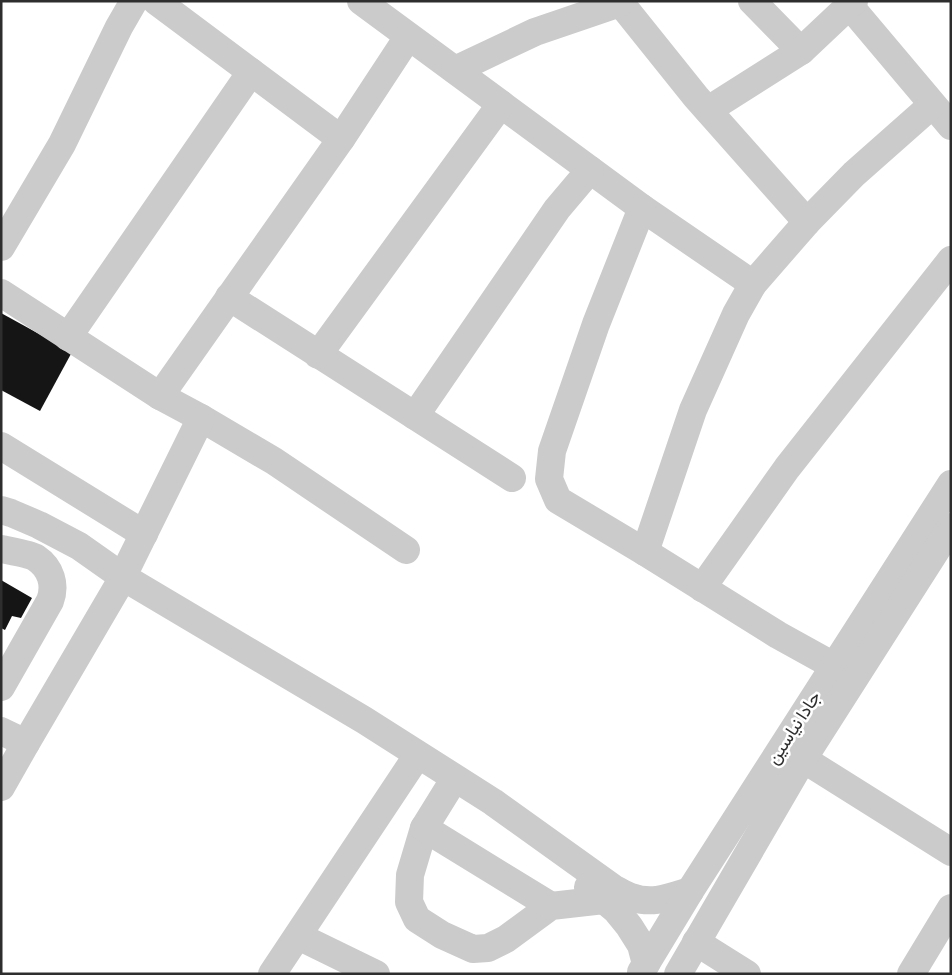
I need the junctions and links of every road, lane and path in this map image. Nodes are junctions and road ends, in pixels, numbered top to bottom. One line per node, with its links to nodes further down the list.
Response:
1 (134, 1): 19 (street)
2 (156, 1): 10 (street)
3 (362, 1): 7 (street)
4 (752, 1): 8 (street)
5 (619, 2): 9 (street); 13 (street)
6 (851, 3): 8 (street); 12 (street)
7 (408, 37): 9 (street); 15 (street)
8 (801, 50): 13 (street)
9 (455, 70): 11 (street)
10 (251, 72): 15 (street); 24 (street)
11 (501, 104): 16 (street); 25 (street)
12 (932, 105): 14 (street); 18 (street)
13 (708, 110): 18 (street)
14 (951, 126)
15 (341, 139): 23 (street)
16 (590, 170): 17 (street); 27 (street)
17 (642, 208): 21 (street); 38 (street)
18 (807, 222): 21 (street)
19 (1, 247)
20 (951, 260): 40 (street)
21 (753, 284): 38 (street)
22 (1, 293): 24 (street)
23 (229, 297): 25 (street); 26 (street)
24 (68, 337): 26 (street)
25 (318, 355): 27 (street)
26 (160, 396): 28 (street)
27 (415, 416): 30 (street)
28 (201, 418): 35 (street); 37 (street)
29 (1, 446): 35 (street)
30 (512, 478)
31 (951, 484): 41 (street, جادا نیاسین)
32 (1, 510): 39 (street)
33 (1, 525): 39 (street)
34 (951, 527): 43 (street, جادا نیاسین)
35 (144, 534): 39 (street)
36 (1, 549): 42 (street)
37 (406, 550)
38 (646, 552): 40 (street)
39 (121, 581): 45 (street); 47 (street); 54 (street)
40 (702, 588): 41 (street)
41 (834, 666): 43 (street, جادا نیاسین)
42 (1, 687)
43 (810, 725): 46 (street, جادا نیاسین); 52 (street, جادا نیاسین)
44 (1, 731): 45 (street)
45 (26, 743): 49 (street)
46 (803, 759): 51 (street); 59 (street, جادا نیاسین)
47 (413, 762): 48 (street); 58 (street)
48 (450, 786): 50 (street); 53 (street)
49 (1, 787)
50 (424, 828): 55 (street); 55 (street)
51 (951, 852)
52 (690, 891): 54 (street); 60 (street, جادا نیاسین)
53 (604, 900): 55 (street); 57 (street)
54 (641, 900): 57 (street)
55 (551, 906)
56 (951, 908): 65 (street)
57 (625, 922): 60 (street)
58 (298, 936): 61 (street); 62 (street)
59 (696, 942): 63 (street, جادا نیاسین); 64 (street)
60 (643, 969)
61 (272, 974)
62 (376, 974)
63 (678, 974)
64 (747, 974)
65 (911, 974)

